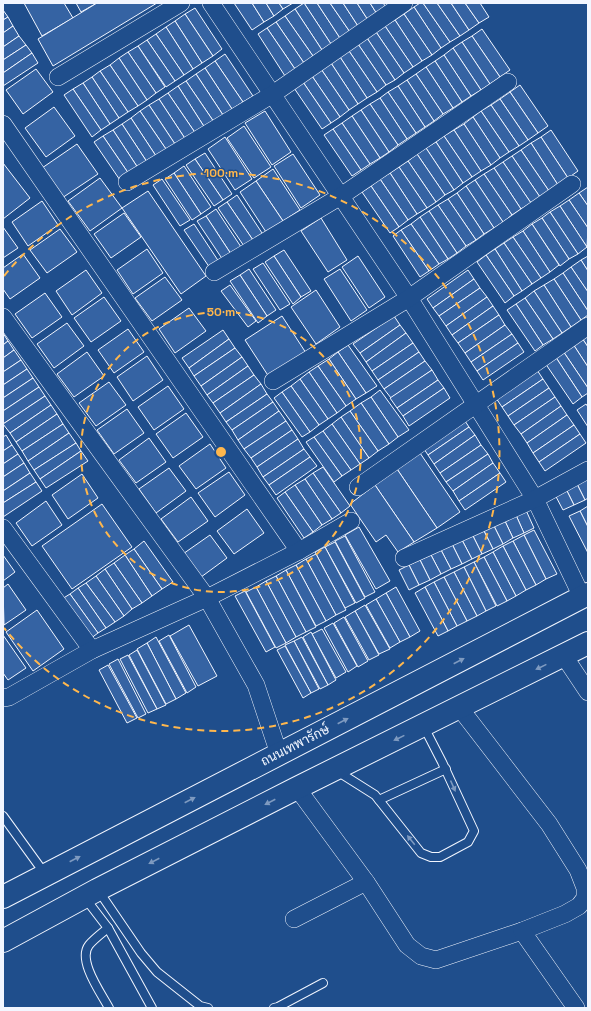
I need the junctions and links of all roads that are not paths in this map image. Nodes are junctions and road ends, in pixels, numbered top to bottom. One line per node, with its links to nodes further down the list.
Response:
1 (182, 3): 4 (street)
2 (211, 3): 6 (street)
3 (404, 3): 6 (street)
4 (58, 77)
5 (508, 82): 10 (street)
6 (273, 94): 8 (street); 10 (street)
7 (3, 124): 22 (street)
8 (127, 182)
9 (572, 184): 12 (street)
10 (341, 196): 11 (street); 12 (street)
11 (214, 272)
12 (409, 298): 15 (street); 16 (street)
13 (3, 318): 25 (street)
14 (588, 326): 16 (street)
15 (273, 381)
16 (476, 405): 18 (street); 19 (street)
17 (588, 470): 19 (street)
18 (358, 487)
19 (534, 499): 23 (street); 24 (street)
20 (351, 521): 22 (street)
21 (3, 528): 27 (street)
22 (299, 551): 25 (street)
23 (404, 558)
24 (585, 596): 33 (main road, ถนนเทพารักษ์, one-way to 24)
25 (207, 598): 27 (street); 33 (street)
26 (588, 643): 28 (main road)
27 (92, 650): 30 (street)
28 (564, 656): 29 (street); 31 (main road, one-way to 31)
29 (588, 692)
30 (3, 698)
31 (459, 707): 32 (main road); 45 (street)
32 (423, 726): 34 (main road, one-way to 34); 35 (lane)
33 (279, 754): 39 (main road, ถนนเทพารักษ์, one-way to 33)
34 (334, 769): 36 (main road); 37 (lane)
35 (446, 769): 37 (lane); 37 (lane, one-way to 37)
36 (297, 788): 40 (street); 41 (main road, one-way to 41)
37 (379, 800)
38 (3, 816): 39 (lane)
39 (45, 874): 42 (main road, ถนนเทพารักษ์)
40 (366, 882): 43 (street); 45 (street)
41 (91, 893): 44 (lane); 46 (main road); 50 (lane)
42 (3, 897)
43 (294, 919)
44 (108, 928): 48 (lane); 49 (lane)
45 (522, 931): 52 (street)
46 (3, 941)
47 (323, 983): 51 (lane)
48 (109, 1008)
49 (152, 1008)
50 (208, 1008)
51 (274, 1008)
52 (576, 1008)

